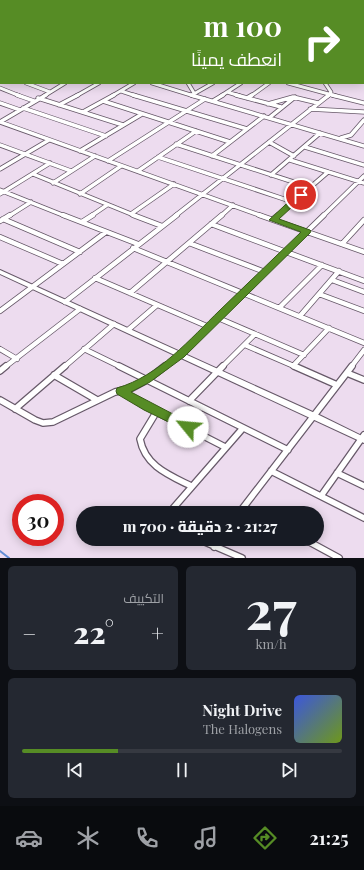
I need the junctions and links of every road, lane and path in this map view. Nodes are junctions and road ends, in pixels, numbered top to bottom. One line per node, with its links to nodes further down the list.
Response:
1 (29, 84): 14 (street)
2 (63, 84): 14 (street)
3 (97, 84): 28 (street)
4 (132, 84): 13 (street)
5 (188, 84): 16 (street)
6 (211, 84): 16 (street)
7 (239, 84): 15 (street)
8 (268, 84): 19 (street)
9 (292, 84): 17 (street)
10 (325, 84): 17 (street)
11 (163, 85): 16 (street)
12 (0, 88): 20 (street)
13 (121, 91): 22 (street); 32 (street)
14 (50, 92): 20 (street)
15 (227, 92): 19 (street); 23 (street)
16 (193, 94): 21 (street)
17 (330, 94): 25 (street); 26 (street)
18 (295, 97): 25 (street); 27 (street); 29 (street)
19 (247, 98): 27 (street)
20 (36, 99): 28 (street); 30 (street)
21 (205, 99): 23 (street); 32 (street)
22 (103, 101): 33 (street); 35 (street)
23 (213, 101): 36 (street)
24 (0, 102): 30 (street)
25 (318, 103): 31 (street)
26 (364, 103)
27 (268, 104): 29 (street)
28 (60, 105): 33 (street)
29 (281, 108): 37 (street)
30 (21, 109): 39 (street); 46 (street)
31 (310, 109): 34 (street); 41 (street)
32 (186, 111): 40 (street); 43 (street)
33 (83, 112): 42 (street)
34 (364, 112)
35 (142, 114): 40 (street); 42 (street)
36 (264, 116): 37 (street); 43 (street)
37 (269, 118): 41 (street)
38 (364, 120): 47 (street)
39 (0, 122): 48 (street)
40 (169, 122): 44 (street); 62 (street)
41 (292, 124): 45 (street); 50 (street)
42 (123, 125): 46 (street)
43 (247, 129): 49 (street)
44 (196, 131): 49 (street); 51 (street)
45 (320, 133): 47 (street); 54 (street)
46 (106, 136): 55 (street)
47 (340, 139): 53 (street)
48 (49, 140): 55 (street); 56 (street)
49 (230, 142): 58 (street)
50 (269, 142): 59 (street); 64 (street)
51 (176, 144): 58 (street); 60 (street)
52 (0, 145): 56 (street)
53 (364, 146)
54 (305, 147): 59 (street); 65 (street)
55 (80, 151): 57 (street)
56 (25, 154): 63 (street); 67 (street)
57 (95, 156): 62 (street); 68 (street)
58 (212, 156): 64 (street)
59 (294, 156): 61 (street)
60 (158, 157): 69 (street); 74 (street)
61 (290, 160): 70 (street); 72 (street)
62 (108, 161): 66 (street)
63 (50, 164): 68 (street); 71 (street)
64 (240, 165): 72 (street); 74 (street)
65 (364, 165)
66 (121, 166): 69 (street); 81 (street)
67 (1, 168)
68 (71, 171): 75 (street)
69 (138, 171): 77 (street)
70 (328, 172): 76 (street); 78 (street)
71 (33, 174): 75 (street); 79 (street)
72 (271, 175): 78 (street)
73 (364, 176): 76 (street)
74 (223, 178): 82 (street); 84 (street)
75 (53, 183): 81 (street)
76 (361, 183): 95 (street)
77 (174, 184): 82 (street); 87 (street)
78 (309, 187): 84 (street)
79 (2, 190): 80 (street); 83 (street)
80 (0, 194)
81 (80, 194): 85 (street)
82 (202, 194): 86 (street); 93 (street)
83 (31, 202): 88 (street); 91 (street)
84 (293, 202): 89 (street)
85 (107, 205): 87 (street); 91 (street)
86 (233, 205): 89 (street); 92 (street)
87 (131, 214): 93 (street)
88 (2, 220): 102 (street)
89 (273, 220): 95 (street)
90 (364, 220): 94 (street)
91 (82, 222): 96 (street)
92 (212, 224): 98 (street); 103 (street)
93 (162, 226): 99 (street)
94 (362, 226): 100 (street)
95 (307, 231): 100 (street); 103 (street)
96 (106, 232): 99 (street); 102 (street)
97 (0, 237): 106 (street)
98 (189, 243): 105 (street); 110 (street)
99 (138, 244): 101 (street)
100 (342, 244): 104 (street)
101 (133, 248): 105 (street); 111 (street)
102 (80, 252): 106 (street)
103 (286, 252): 107 (street); 110 (street)
104 (364, 252)
105 (167, 262): 117 (street); 118 (street)
106 (63, 264): 115 (street)
107 (322, 265): 108 (street); 122 (street)
108 (339, 271): 112 (street); 113 (street)
109 (0, 272): 115 (street)
110 (265, 272): 118 (street)
111 (95, 278): 117 (street); 120 (street)
112 (332, 280): 116 (street); 119 (street)
113 (364, 281)
114 (364, 285): 116 (street)
115 (33, 287): 120 (street); 124 (street)
116 (362, 291)
117 (130, 293): 121 (street)
118 (243, 294): 122 (street); 127 (street)
119 (319, 294): 125 (street); 126 (street)
120 (65, 302): 123 (street)
121 (157, 305): 129 (street); 131 (street)
122 (279, 308): 126 (street)
123 (80, 309): 128 (street); 140 (street)
124 (0, 311)
125 (364, 311)
126 (300, 316): 130 (street)
127 (218, 318): 129 (street); 132 (street)
128 (114, 324): 131 (street); 136 (street)
129 (209, 327): 138 (street)
130 (329, 328): 133 (street); 139 (street)
131 (128, 330): 138 (street)
132 (255, 334): 134 (street); 139 (street)
133 (364, 342)
134 (245, 345): 141 (street); 143 (street)
135 (0, 349): 140 (street)
136 (84, 349): 145 (street); 146 (street)
137 (364, 350): 144 (street)
138 (180, 355): 143 (street); 146 (street)
139 (304, 355): 141 (street)
140 (17, 359): 142 (street)
141 (293, 366): 148 (street)
142 (0, 371)
143 (218, 372): 152 (street); 155 (street)
144 (347, 373): 147 (street); 148 (street)
145 (54, 375): 151 (street); 153 (street)
146 (146, 380): 149 (street); 152 (street)
147 (364, 380)
148 (337, 385): 155 (street)
149 (121, 391): 151 (street); 154 (street)
150 (0, 400): 153 (street)
151 (97, 400): 153 (street)
152 (189, 401): 156 (street)
153 (15, 409)
154 (157, 411): 158 (street); 162 (street)
155 (314, 416): 157 (street); 159 (street)
156 (243, 428): 158 (street); 159 (street)
157 (363, 438): 161 (street)
158 (225, 447): 162 (street)
159 (288, 450): 160 (street)
160 (271, 471): 164 (street); 166 (street)
161 (337, 473): 163 (street); 164 (street)
162 (191, 486): 165 (street)
163 (364, 486)
164 (321, 496): 167 (street)
165 (175, 506)
166 (245, 506)
167 (364, 518)
168 (317, 546): 171 (street)
169 (214, 547): 170 (street)
170 (242, 558)
171 (339, 558)

